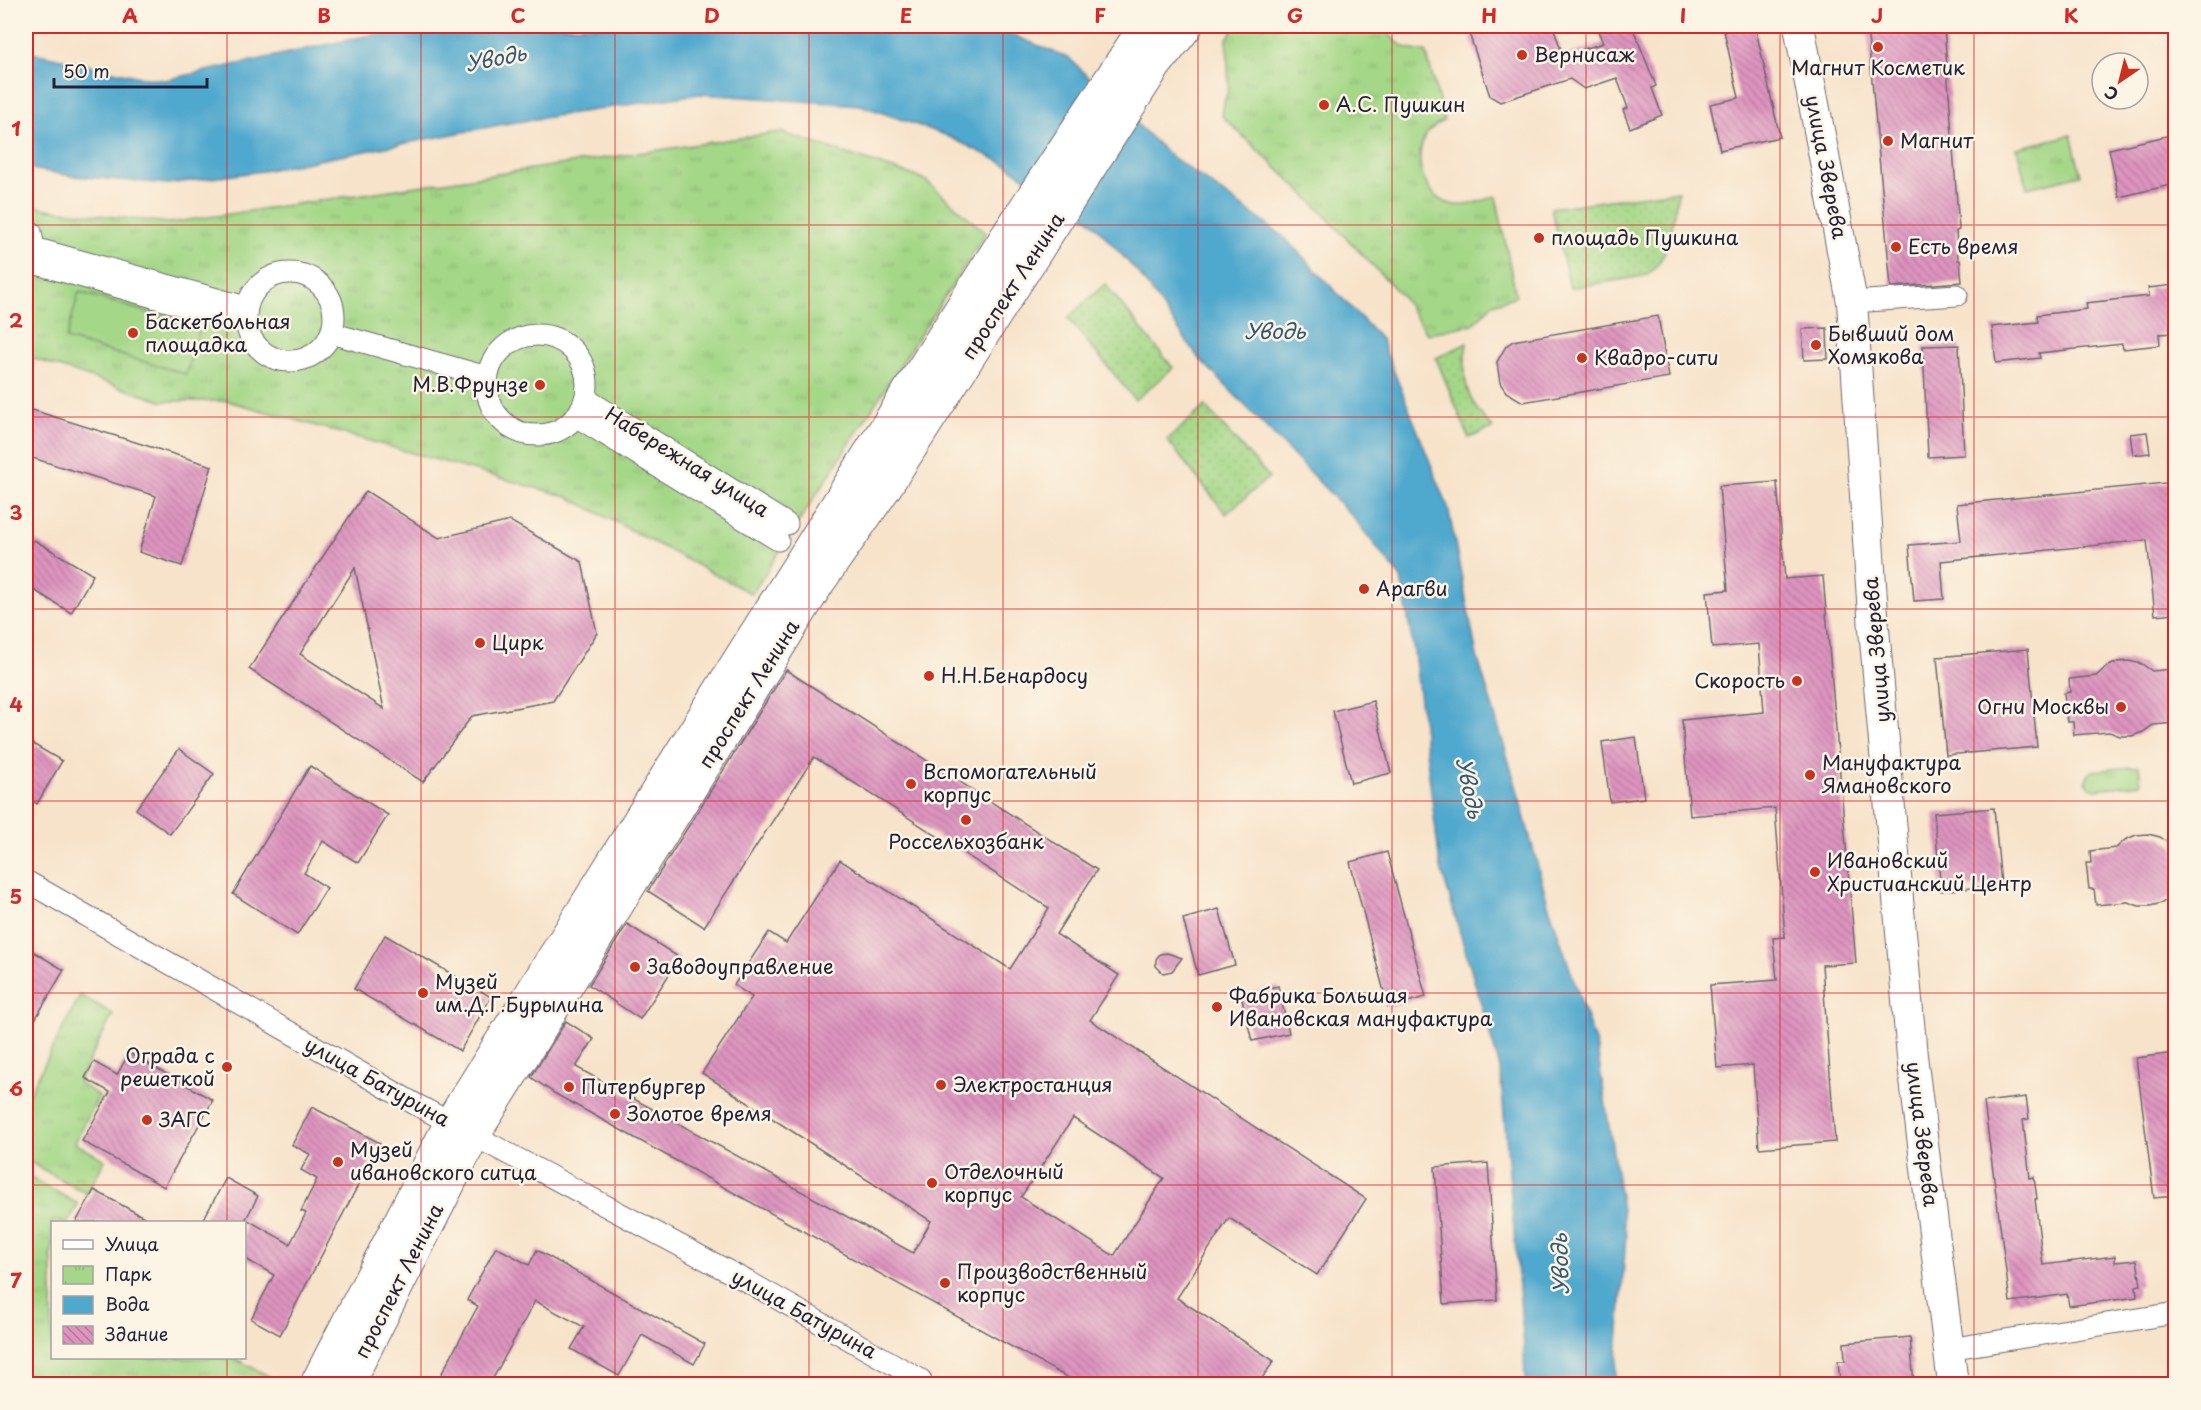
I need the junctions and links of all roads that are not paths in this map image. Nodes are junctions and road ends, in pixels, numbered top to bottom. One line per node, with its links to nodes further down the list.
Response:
1 (1186, 26): 3 (highway, проспект Ленина)
2 (1799, 26): 7 (street, улица Зверева)
3 (1144, 45): 14 (highway, проспект Ленина)
4 (26, 228): 5 (street)
5 (30, 258): 8 (street)
6 (1957, 295): 7 (street)
7 (1852, 302): 16 (street, улица Зверева)
8 (246, 315): 9 (street); 9 (street)
9 (331, 333): 10 (street)
10 (487, 377): 11 (street); 11 (street)
11 (581, 408): 12 (street, Набережная улица)
12 (783, 532)
13 (26, 881): 14 (street, улица Батурина)
14 (462, 1129): 17 (street, улица Батурина); 18 (highway, проспект Ленина); 19 (highway, проспект Ленина)
15 (2175, 1312): 16 (street)
16 (1948, 1349): 20 (street, улица Зверева)
17 (921, 1380)
18 (317, 1384)
19 (347, 1384)
20 (1953, 1384)

